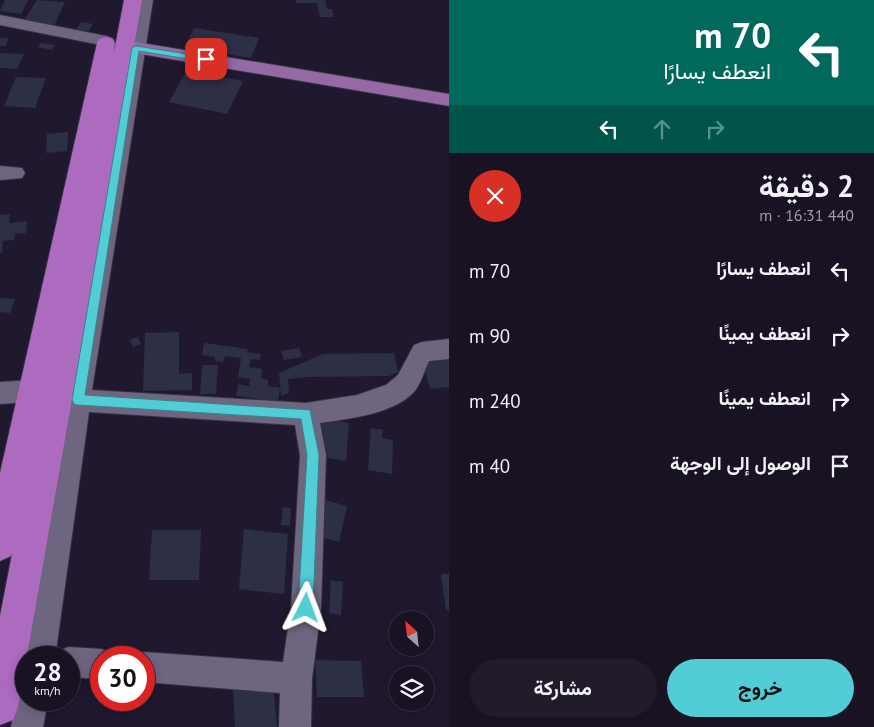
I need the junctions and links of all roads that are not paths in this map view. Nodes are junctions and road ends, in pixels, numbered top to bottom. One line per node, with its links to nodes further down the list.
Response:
1 (115, 0): 5 (highway)
2 (132, 0): 17 (highway)
3 (145, 0): 6 (street)
4 (0, 20): 5 (street)
5 (106, 41): 9 (highway)
6 (136, 48): 7 (main road); 11 (street)
7 (449, 100)
8 (449, 349): 12 (street)
9 (31, 391): 10 (street); 13 (highway)
10 (0, 393)
11 (78, 400): 12 (street); 14 (street)
12 (306, 414): 16 (street)
13 (0, 545)
14 (42, 646)
15 (155, 668): 16 (street)
16 (296, 679): 20 (street)
17 (0, 706)
18 (30, 711): 19 (street)
19 (28, 727)
20 (295, 727)

